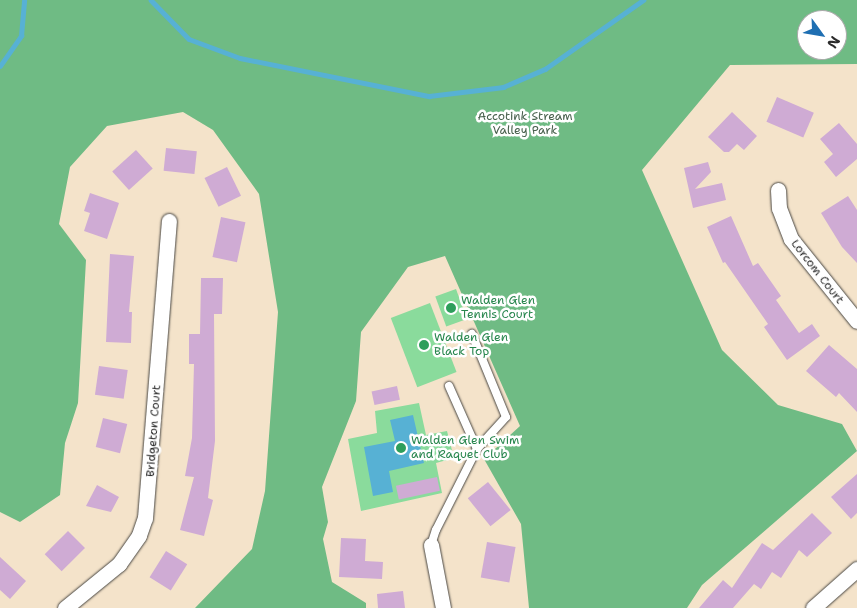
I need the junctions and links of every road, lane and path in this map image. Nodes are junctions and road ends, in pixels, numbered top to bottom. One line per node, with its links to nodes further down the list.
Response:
1 (778, 190): 3 (street, Lorcom Court)
2 (169, 221): 9 (street, Bridgeton Court)
3 (857, 321)
4 (472, 334): 6 (lane)
5 (448, 386): 6 (lane)
6 (476, 449): 7 (lane)
7 (431, 545): 10 (street)
8 (857, 569): 11 (street)
9 (65, 608)
10 (443, 608)
11 (813, 608)

